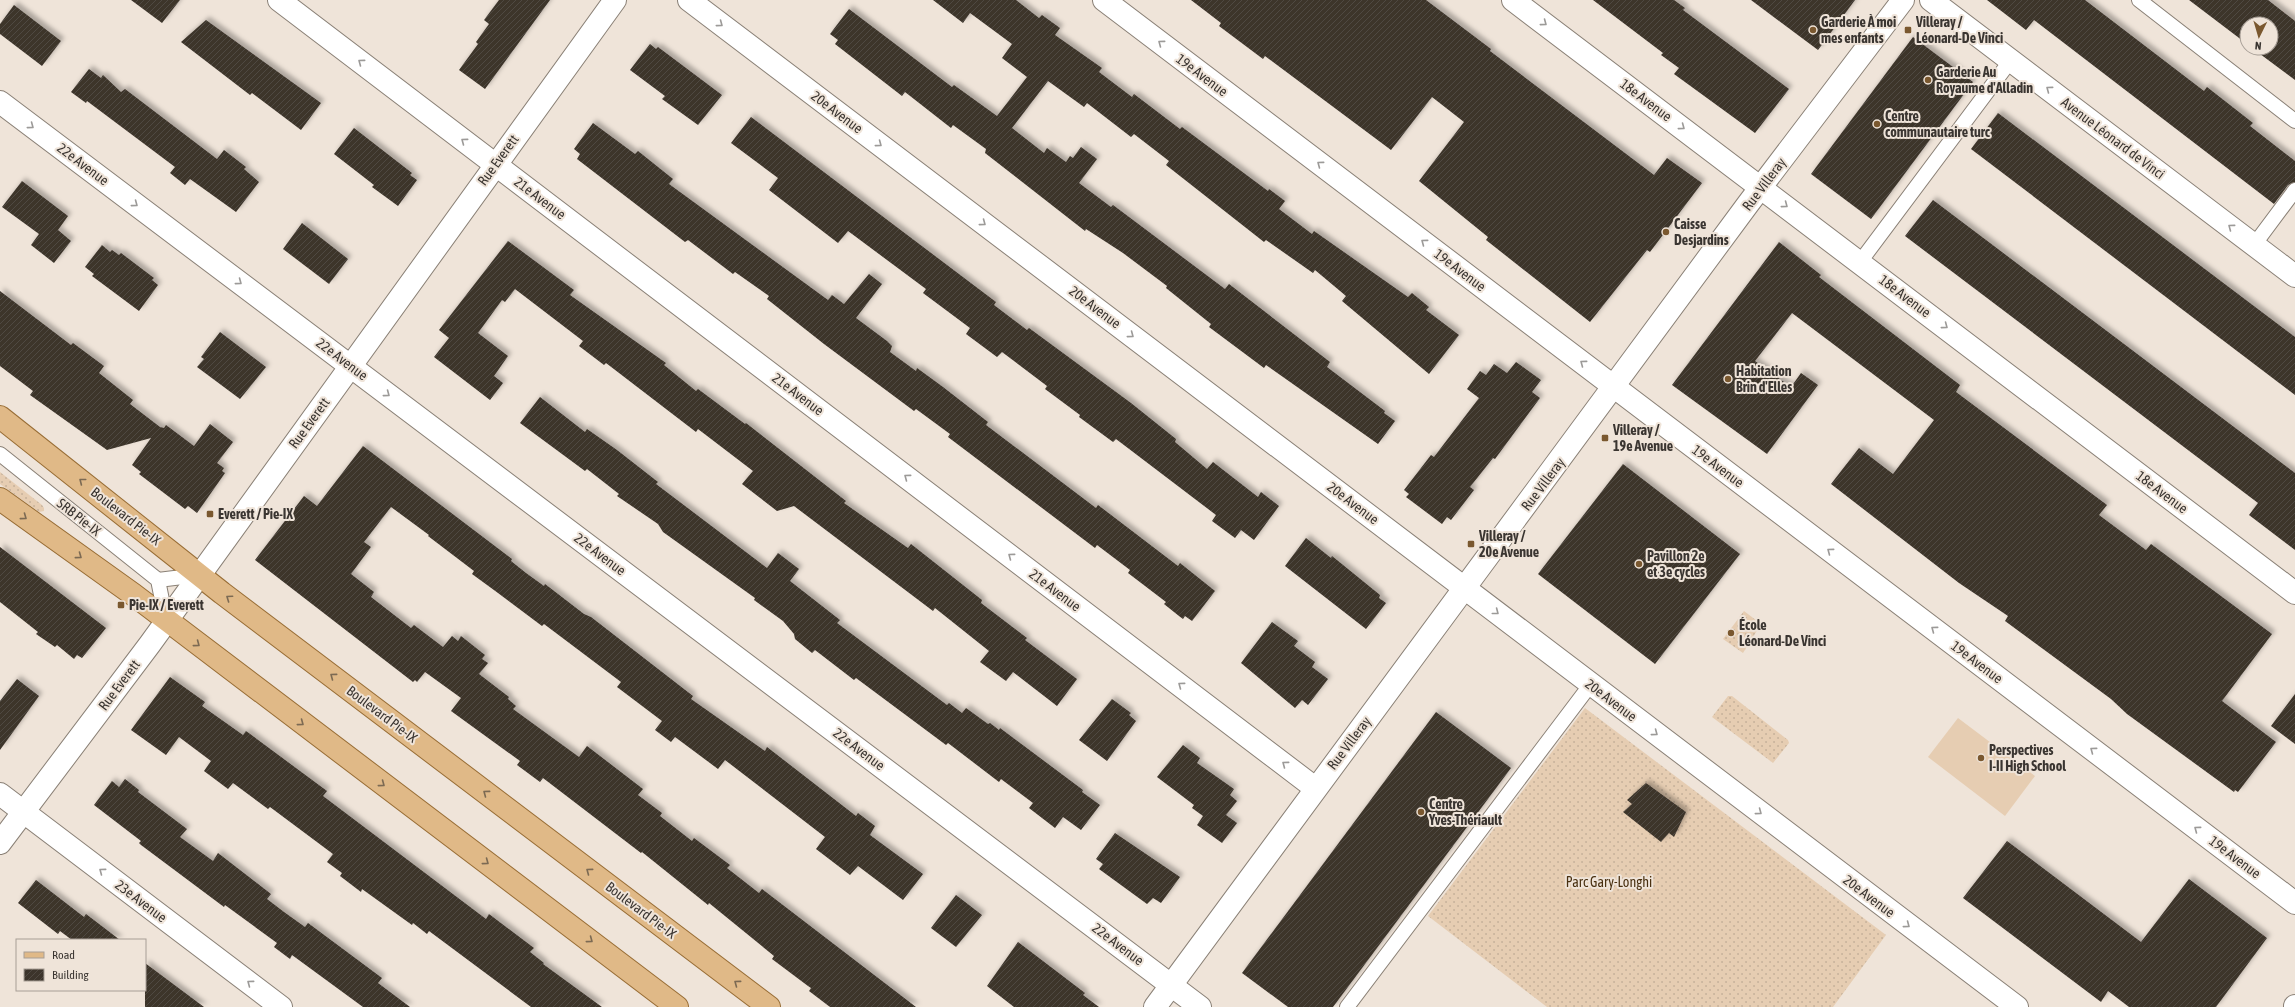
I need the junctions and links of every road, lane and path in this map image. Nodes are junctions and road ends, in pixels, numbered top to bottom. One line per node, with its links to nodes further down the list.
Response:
1 (279, 0): 12 (street, 21e Avenue, one-way to 1)
2 (615, 0): 12 (street, Rue Everett)
3 (689, 0): 25 (street, 20e Avenue, one-way to 25)
4 (1104, 0): 19 (street, 19e Avenue, one-way to 4)
5 (1513, 0): 13 (street, 18e Avenue, one-way to 13)
6 (1903, 0): 13 (street, Rue Villeray)
7 (1931, 0): 9 (street, Avenue Léonard de Vinci)
8 (2138, 0): 11 (lane)
9 (2010, 60): 15 (street, Avenue Léonard de Vinci, one-way to 9); 16 (lane)
10 (0, 102): 18 (street, 22e Avenue, one-way to 18)
11 (2295, 121)
12 (495, 164): 18 (street, Rue Everett); 29 (street, 21e Avenue, one-way to 12)
13 (1761, 187): 16 (street, 18e Avenue, one-way to 16); 19 (street, Rue Villeray)
14 (2295, 190): 15 (lane)
15 (2254, 244): 17 (street, Avenue Léonard de Vinci)
16 (1860, 262): 26 (street, 18e Avenue, one-way to 26)
17 (2295, 276)
18 (351, 366): 23 (street, Rue Everett); 34 (street, 22e Avenue, one-way to 34)
19 (1614, 387): 25 (street, Rue Villeray); 33 (street, 19e Avenue, one-way to 19)
20 (0, 417): 23 (main road, Boulevard Pie-IX, one-way to 20)
21 (0, 454): 24 (lane, SRB Pie-IX)
22 (0, 499): 27 (main road, one-way to 27)
23 (200, 575): 24 (lane); 27 (street, Rue Everett); 37 (main road, Boulevard Pie-IX, one-way to 23)
24 (158, 580): 27 (lane)
25 (1466, 588): 28 (street, 20e Avenue, one-way to 28); 29 (street, Rue Villeray)
26 (2295, 593)
27 (166, 620): 31 (street, Rue Everett); 36 (main road, one-way to 36)
28 (1591, 684): 40 (lane); 41 (street, 20e Avenue, one-way to 41)
29 (1316, 788): 34 (street, Rue Villeray)
30 (0, 794): 31 (street, 23e Avenue)
31 (23, 812): 32 (street, Rue Everett); 35 (street, 23e Avenue, one-way to 31)
32 (0, 843)
33 (2295, 903)
34 (1172, 985): 38 (street, Rue Villeray); 39 (street, 22e Avenue)
35 (281, 1007)
36 (677, 1007)
37 (768, 1007)
38 (1155, 1007)
39 (1200, 1007)
40 (1347, 1007)
41 (2017, 1007)

